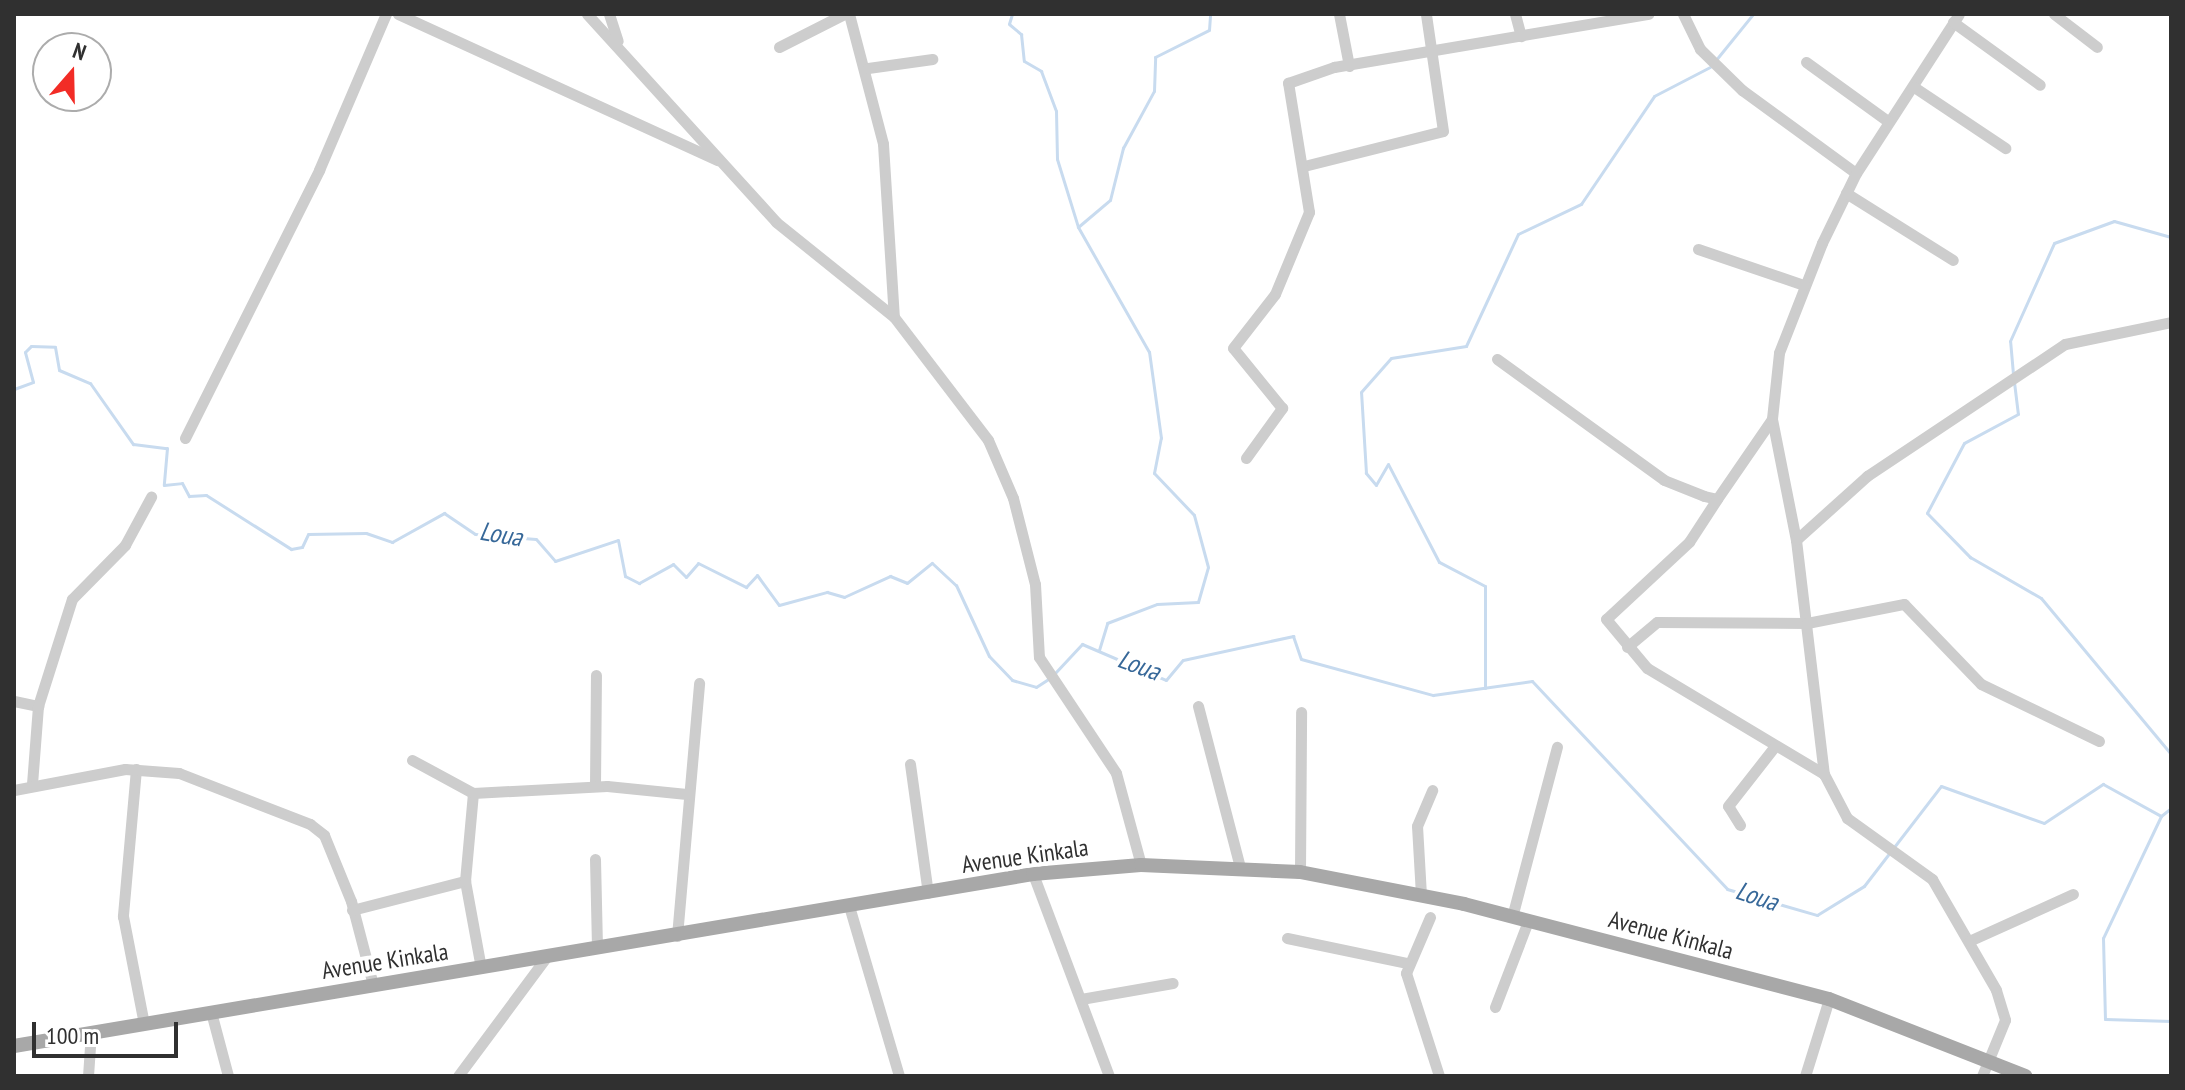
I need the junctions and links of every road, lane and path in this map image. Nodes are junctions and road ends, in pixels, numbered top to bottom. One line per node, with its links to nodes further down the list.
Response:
1 (386, 14): 38 (street)
2 (398, 14): 27 (street)
3 (587, 14): 15 (street)
4 (609, 14): 15 (street)
5 (847, 14): 16 (street); 22 (street)
6 (1339, 14): 21 (street)
7 (1426, 14): 18 (street)
8 (1515, 14): 14 (street)
9 (1649, 14): 13 (street)
10 (1683, 14): 29 (street)
11 (2054, 14): 17 (street)
12 (1956, 18): 23 (street); 24 (street)
13 (1602, 19): 14 (street)
14 (1521, 36): 18 (street)
15 (620, 45): 27 (street)
16 (779, 47)
17 (2097, 47)
18 (1433, 53): 21 (street); 28 (street)
19 (932, 59): 22 (street)
20 (1806, 62): 25 (street)
21 (1349, 66): 28 (street)
22 (868, 68): 34 (street)
23 (2040, 85)
24 (1914, 87): 25 (street); 26 (street)
25 (1889, 122): 29 (street)
26 (2005, 148)
27 (720, 161): 34 (street)
28 (1304, 166): 39 (street)
29 (1856, 173): 30 (street)
30 (1846, 193): 32 (street); 33 (street)
31 (1698, 249): 33 (street)
32 (1953, 260)
33 (1804, 285): 37 (street)
34 (894, 317): 66 (street)
35 (2171, 322): 42 (street)
36 (1497, 359): 41 (street)
37 (1772, 419): 41 (street); 42 (street)
38 (185, 438)
39 (1246, 458)
40 (151, 497): 48 (street)
41 (1717, 499): 44 (street)
42 (1796, 540): 43 (street)
43 (1807, 623): 44 (street); 51 (street); 57 (street)
44 (1627, 647): 52 (street)
45 (596, 675): 59 (street)
46 (699, 683): 63 (street)
47 (14, 701): 48 (street)
48 (38, 706): 58 (street)
49 (1198, 706): 67 (street)
50 (1301, 712): 68 (street)
51 (2099, 741)
52 (1775, 746): 57 (street); 64 (street)
53 (1557, 747): 77 (street)
54 (412, 760): 62 (street)
55 (910, 764): 71 (street)
56 (136, 769): 58 (street); 75 (street); 92 (street)
57 (1824, 774): 81 (street)
58 (32, 784): 60 (street)
59 (595, 786): 62 (street); 63 (street)
60 (14, 790)
61 (1432, 790): 73 (street)
62 (473, 793): 70 (street)
63 (687, 794): 79 (street)
64 (1740, 825)
65 (595, 859): 82 (street)
66 (1141, 865): 67 (main road, Avenue Kinkala); 69 (main road, Avenue Kinkala)
67 (1240, 867): 68 (main road, Avenue Kinkala)
68 (1300, 872): 73 (main road, Avenue Kinkala)
69 (1033, 874): 71 (main road, Avenue Kinkala); 88 (street)
70 (465, 881): 75 (street); 85 (street)
71 (928, 893): 74 (main road, Avenue Kinkala)
72 (2073, 894): 81 (street)
73 (1421, 895): 77 (main road, Avenue Kinkala)
74 (849, 906): 79 (main road, Avenue Kinkala); 99 (street)
75 (352, 910): 87 (street)
76 (1430, 917): 84 (street)
77 (1512, 917): 78 (main road, Avenue Kinkala)
78 (1528, 921): 89 (main road, Avenue Kinkala); 90 (street)
79 (677, 936): 82 (main road, Avenue Kinkala)
80 (1287, 938): 84 (street)
81 (1969, 941): 95 (street)
82 (597, 948): 83 (main road, Avenue Kinkala)
83 (548, 955): 85 (main road, Avenue Kinkala); 96 (street)
84 (1407, 963): 101 (street)
85 (481, 968): 87 (main road, Avenue Kinkala)
86 (1173, 983): 88 (street)
87 (373, 985): 91 (main road, Avenue Kinkala)
88 (1081, 999): 100 (street)
89 (1829, 999): 95 (main road, Avenue Kinkala); 102 (street)
90 (1495, 1007)
91 (211, 1012): 92 (main road, Avenue Kinkala); 98 (street)
92 (144, 1024): 93 (main road, Avenue Kinkala)
93 (91, 1032): 94 (main road, Avenue Kinkala); 97 (street)
94 (14, 1046)
95 (1992, 1062): 103 (street); 104 (main road, Avenue Kinkala)
96 (459, 1075)
97 (88, 1076)
98 (228, 1076)
99 (899, 1076)
100 (1109, 1076)
101 (1439, 1076)
102 (1805, 1076)
103 (1982, 1076)
104 (2025, 1076)

